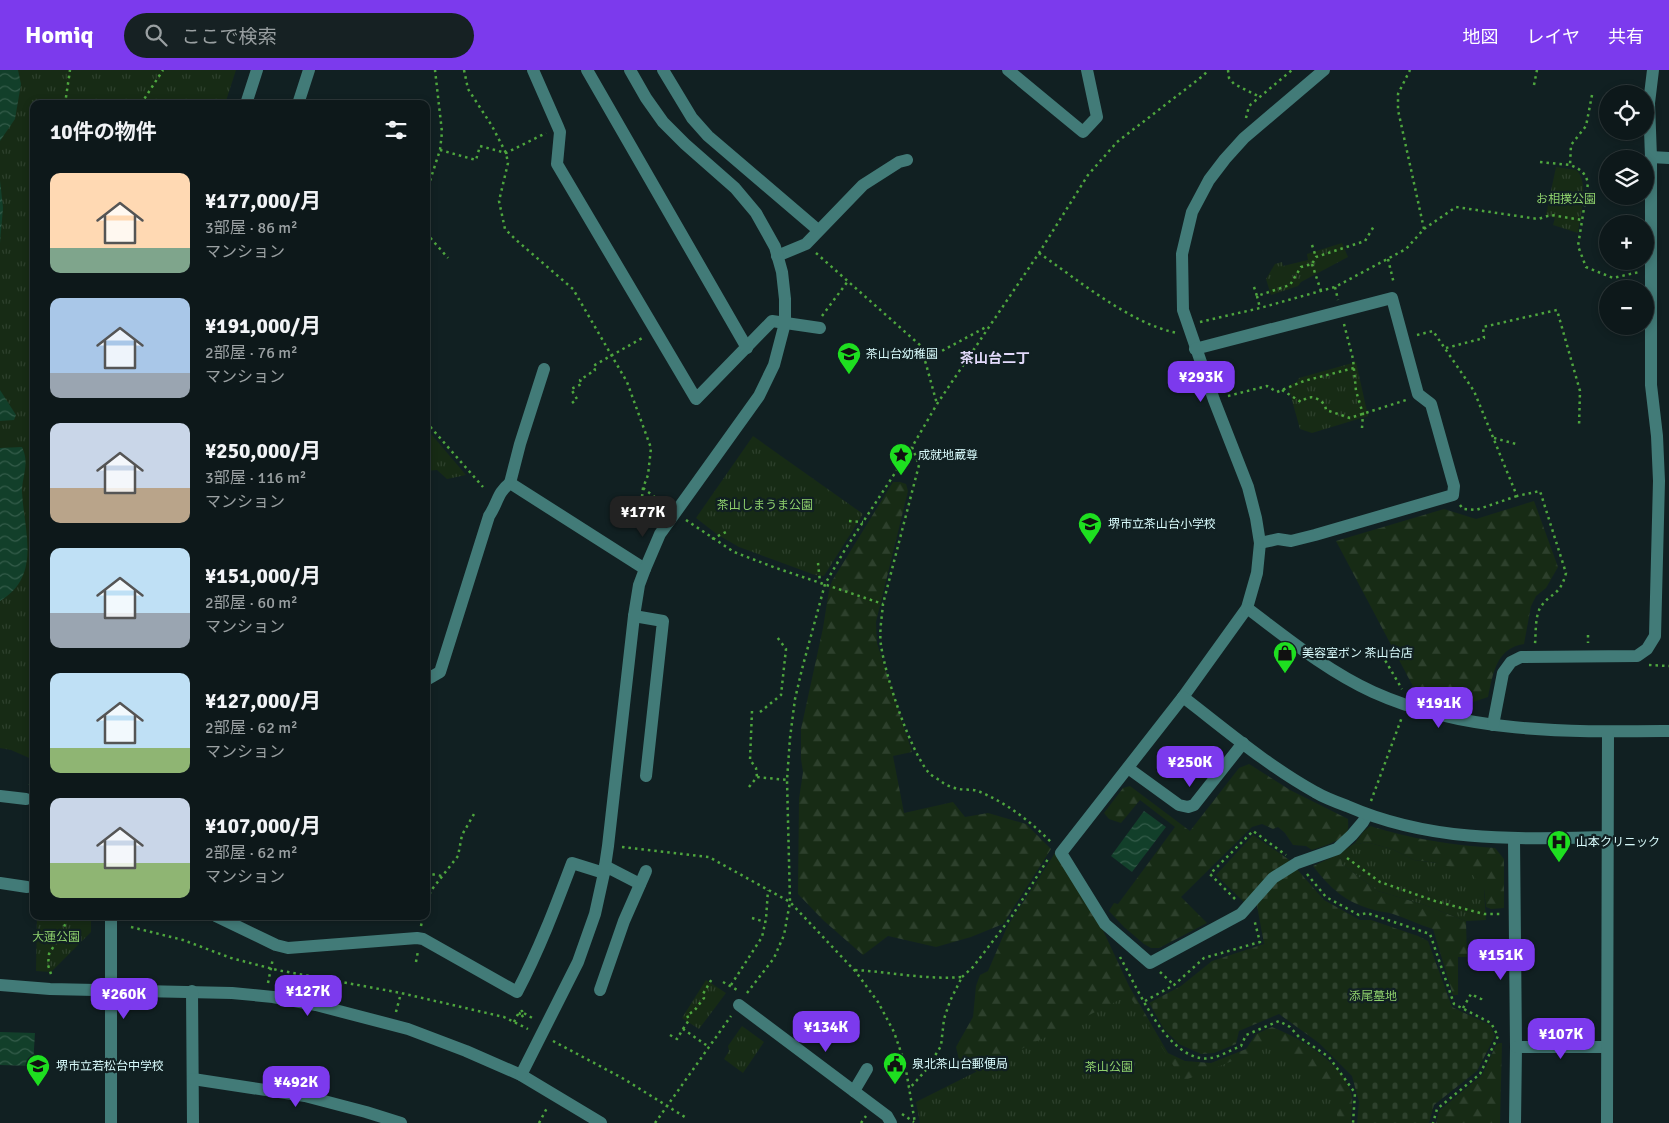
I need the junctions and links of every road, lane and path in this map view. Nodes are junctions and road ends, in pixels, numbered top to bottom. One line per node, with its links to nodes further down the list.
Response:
1 (70, 70): 23 (path)
2 (163, 70): 24 (path)
3 (257, 70): 25 (street)
4 (309, 70): 26 (street)
5 (435, 70): 29 (path)
6 (464, 70): 31 (path)
7 (533, 70): 28 (street)
8 (588, 70): 68 (street)
9 (630, 70): 46 (street)
10 (663, 70): 41 (street)
11 (1008, 70): 12 (street)
12 (1087, 70)
13 (1208, 70): 45 (path)
14 (1228, 70): 22 (path)
15 (1292, 70): 22 (path)
16 (1324, 70): 70 (street)
17 (1410, 70): 40 (path)
18 (1537, 70): 20 (path)
19 (1653, 70): 30 (street)
20 (1534, 86)
21 (1592, 95): 36 (path)
22 (1260, 97): 27 (path)
23 (66, 100)
24 (144, 100)
25 (247, 100)
26 (299, 100)
27 (1245, 122)
28 (558, 127): 31 (path); 65 (street)
29 (440, 150): 31 (path); 37 (path)
30 (1651, 150)
31 (506, 153): 71 (path)
32 (1654, 157): 33 (street)
33 (1669, 158)
34 (907, 160): 41 (street)
35 (1540, 162): 36 (path)
36 (1570, 165): 38 (path)
37 (430, 181)
38 (1582, 220): 40 (path); 51 (path)
39 (1374, 226): 47 (path)
40 (1424, 229): 49 (path)
41 (818, 230): 43 (street)
42 (430, 238): 48 (path)
43 (806, 244): 46 (street); 53 (path)
44 (1312, 245): 47 (path)
45 (1039, 253): 63 (path); 66 (path)
46 (777, 256): 62 (street)
47 (1316, 256): 50 (path)
48 (448, 258)
49 (1388, 259): 54 (path); 58 (path)
50 (1312, 264): 56 (path); 57 (path)
51 (1647, 270)
52 (1651, 270): 109 (street)
53 (848, 281): 64 (path); 72 (path)
54 (1335, 286): 56 (path); 60 (path)
55 (1254, 287): 57 (path)
56 (1321, 291): 59 (path)
57 (1257, 296): 59 (path)
58 (1392, 298): 60 (street); 67 (street)
59 (1260, 308): 61 (path)
60 (1341, 311): 70 (street); 73 (path)
61 (1199, 322)
62 (784, 323): 64 (street); 68 (street); 101 (street)
63 (989, 325): 72 (path); 79 (path)
64 (817, 328)
65 (655, 330): 68 (street); 71 (path)
66 (1180, 333)
67 (1403, 339): 69 (path); 76 (street)
68 (747, 348)
69 (1446, 348): 81 (path); 84 (path)
70 (1196, 349): 77 (street)
71 (611, 356): 78 (path); 89 (path)
72 (924, 360): 79 (path)
73 (1354, 368): 75 (path); 80 (path)
74 (544, 369): 87 (street)
75 (1282, 390): 77 (path); 80 (path)
76 (1418, 394): 80 (path); 91 (street)
77 (1214, 400): 99 (street)
78 (572, 403)
79 (937, 404): 86 (path)
80 (1363, 414): 83 (path)
81 (1578, 426)
82 (430, 427): 88 (path)
83 (1362, 428)
84 (1493, 438): 85 (path); 92 (path)
85 (1516, 444)
86 (912, 447): 94 (path); 104 (path)
87 (510, 483): 101 (street); 112 (street)
88 (483, 487)
89 (643, 488): 90 (path); 97 (path)
90 (649, 493)
91 (1453, 495): 92 (path); 99 (street)
92 (1517, 496): 109 (path)
93 (849, 521): 94 (path)
94 (863, 522): 103 (path)
95 (693, 525): 98 (path)
96 (726, 532): 98 (path)
97 (652, 533)
98 (712, 539): 102 (path)
99 (1260, 543): 105 (street)
100 (818, 563): 102 (path)
101 (645, 569): 106 (street)
102 (820, 582): 103 (path)
103 (825, 584): 104 (path); 124 (path)
104 (884, 604): 135 (path)
105 (1247, 608): 113 (street); 114 (street)
106 (634, 616): 122 (street); 133 (street)
107 (777, 637): 116 (path)
108 (1382, 655): 114 (path)
109 (1534, 657): 117 (street)
110 (1657, 666): 111 (path)
111 (1669, 666)
112 (430, 678)
113 (1183, 697): 120 (street); 121 (street)
114 (1406, 706): 117 (street); 130 (path)
115 (752, 711): 123 (path)
116 (760, 712)
117 (1492, 725): 119 (street)
118 (1669, 731): 119 (street)
119 (1608, 732): 131 (street)
120 (1243, 743): 121 (street); 130 (street)
121 (1128, 768): 135 (street)
122 (646, 776)
123 (757, 777): 124 (path); 126 (path)
124 (787, 780): 146 (path)
125 (30, 784): 128 (path)
126 (750, 787)
127 (0, 796): 128 (street)
128 (26, 799)
129 (474, 814): 140 (path)
130 (1367, 815): 132 (street); 134 (street)
131 (1608, 837): 132 (street); 179 (street)
132 (1514, 839): 148 (street)
133 (608, 846): 137 (street); 144 (path)
134 (1337, 849): 136 (street); 148 (path)
135 (1059, 850): 147 (street); 160 (path)
136 (1296, 862): 147 (street); 147 (path); 172 (path)
137 (605, 870): 142 (street); 152 (street); 184 (street)
138 (646, 871): 142 (street)
139 (430, 874): 140 (path)
140 (442, 876): 145 (path)
141 (0, 883): 143 (street)
142 (640, 884): 166 (street)
143 (27, 886)
144 (768, 890): 146 (path); 153 (path)
145 (430, 893)
146 (790, 902): 157 (path)
147 (1243, 911): 171 (path)
148 (1514, 913): 181 (street)
149 (752, 918): 153 (path)
150 (67, 920): 158 (path)
151 (111, 920): 165 (street)
152 (224, 920)
153 (764, 922): 164 (path)
154 (131, 927): 156 (path)
155 (1119, 955): 171 (path)
156 (271, 968): 162 (path); 168 (path)
157 (853, 970): 160 (path); 186 (path)
158 (51, 974)
159 (713, 977): 177 (path)
160 (962, 977): 186 (path)
161 (723, 982): 164 (path)
162 (268, 983)
163 (0, 985): 165 (street)
164 (731, 985): 170 (path)
165 (110, 990): 167 (street); 191 (street)
166 (600, 990)
167 (192, 991): 184 (street); 185 (street)
168 (401, 992): 173 (path); 174 (path)
169 (1482, 996): 172 (path)
170 (742, 1000): 187 (street)
171 (1144, 1001): 199 (path)
172 (1463, 1008): 200 (path)
173 (396, 1012)
174 (504, 1017)
175 (538, 1021): 176 (path)
176 (514, 1022)
177 (683, 1029): 178 (path); 180 (path)
178 (670, 1035)
179 (1606, 1046): 181 (street); 202 (street)
180 (709, 1047)
181 (1516, 1047): 201 (street)
182 (573, 1052): 190 (path)
183 (867, 1069): 187 (street)
184 (521, 1075): 195 (street)
185 (193, 1079): 192 (street); 193 (street)
186 (910, 1089): 198 (path)
187 (854, 1091): 197 (street)
188 (548, 1104): 194 (path)
189 (664, 1112): 196 (path)
190 (688, 1119)
191 (111, 1123)
192 (193, 1123)
193 (401, 1123)
194 (539, 1123)
195 (601, 1123)
196 (655, 1123)
197 (891, 1123)
198 (915, 1123)
199 (1353, 1123)
200 (1433, 1123)
201 (1515, 1123)
202 (1607, 1123)

